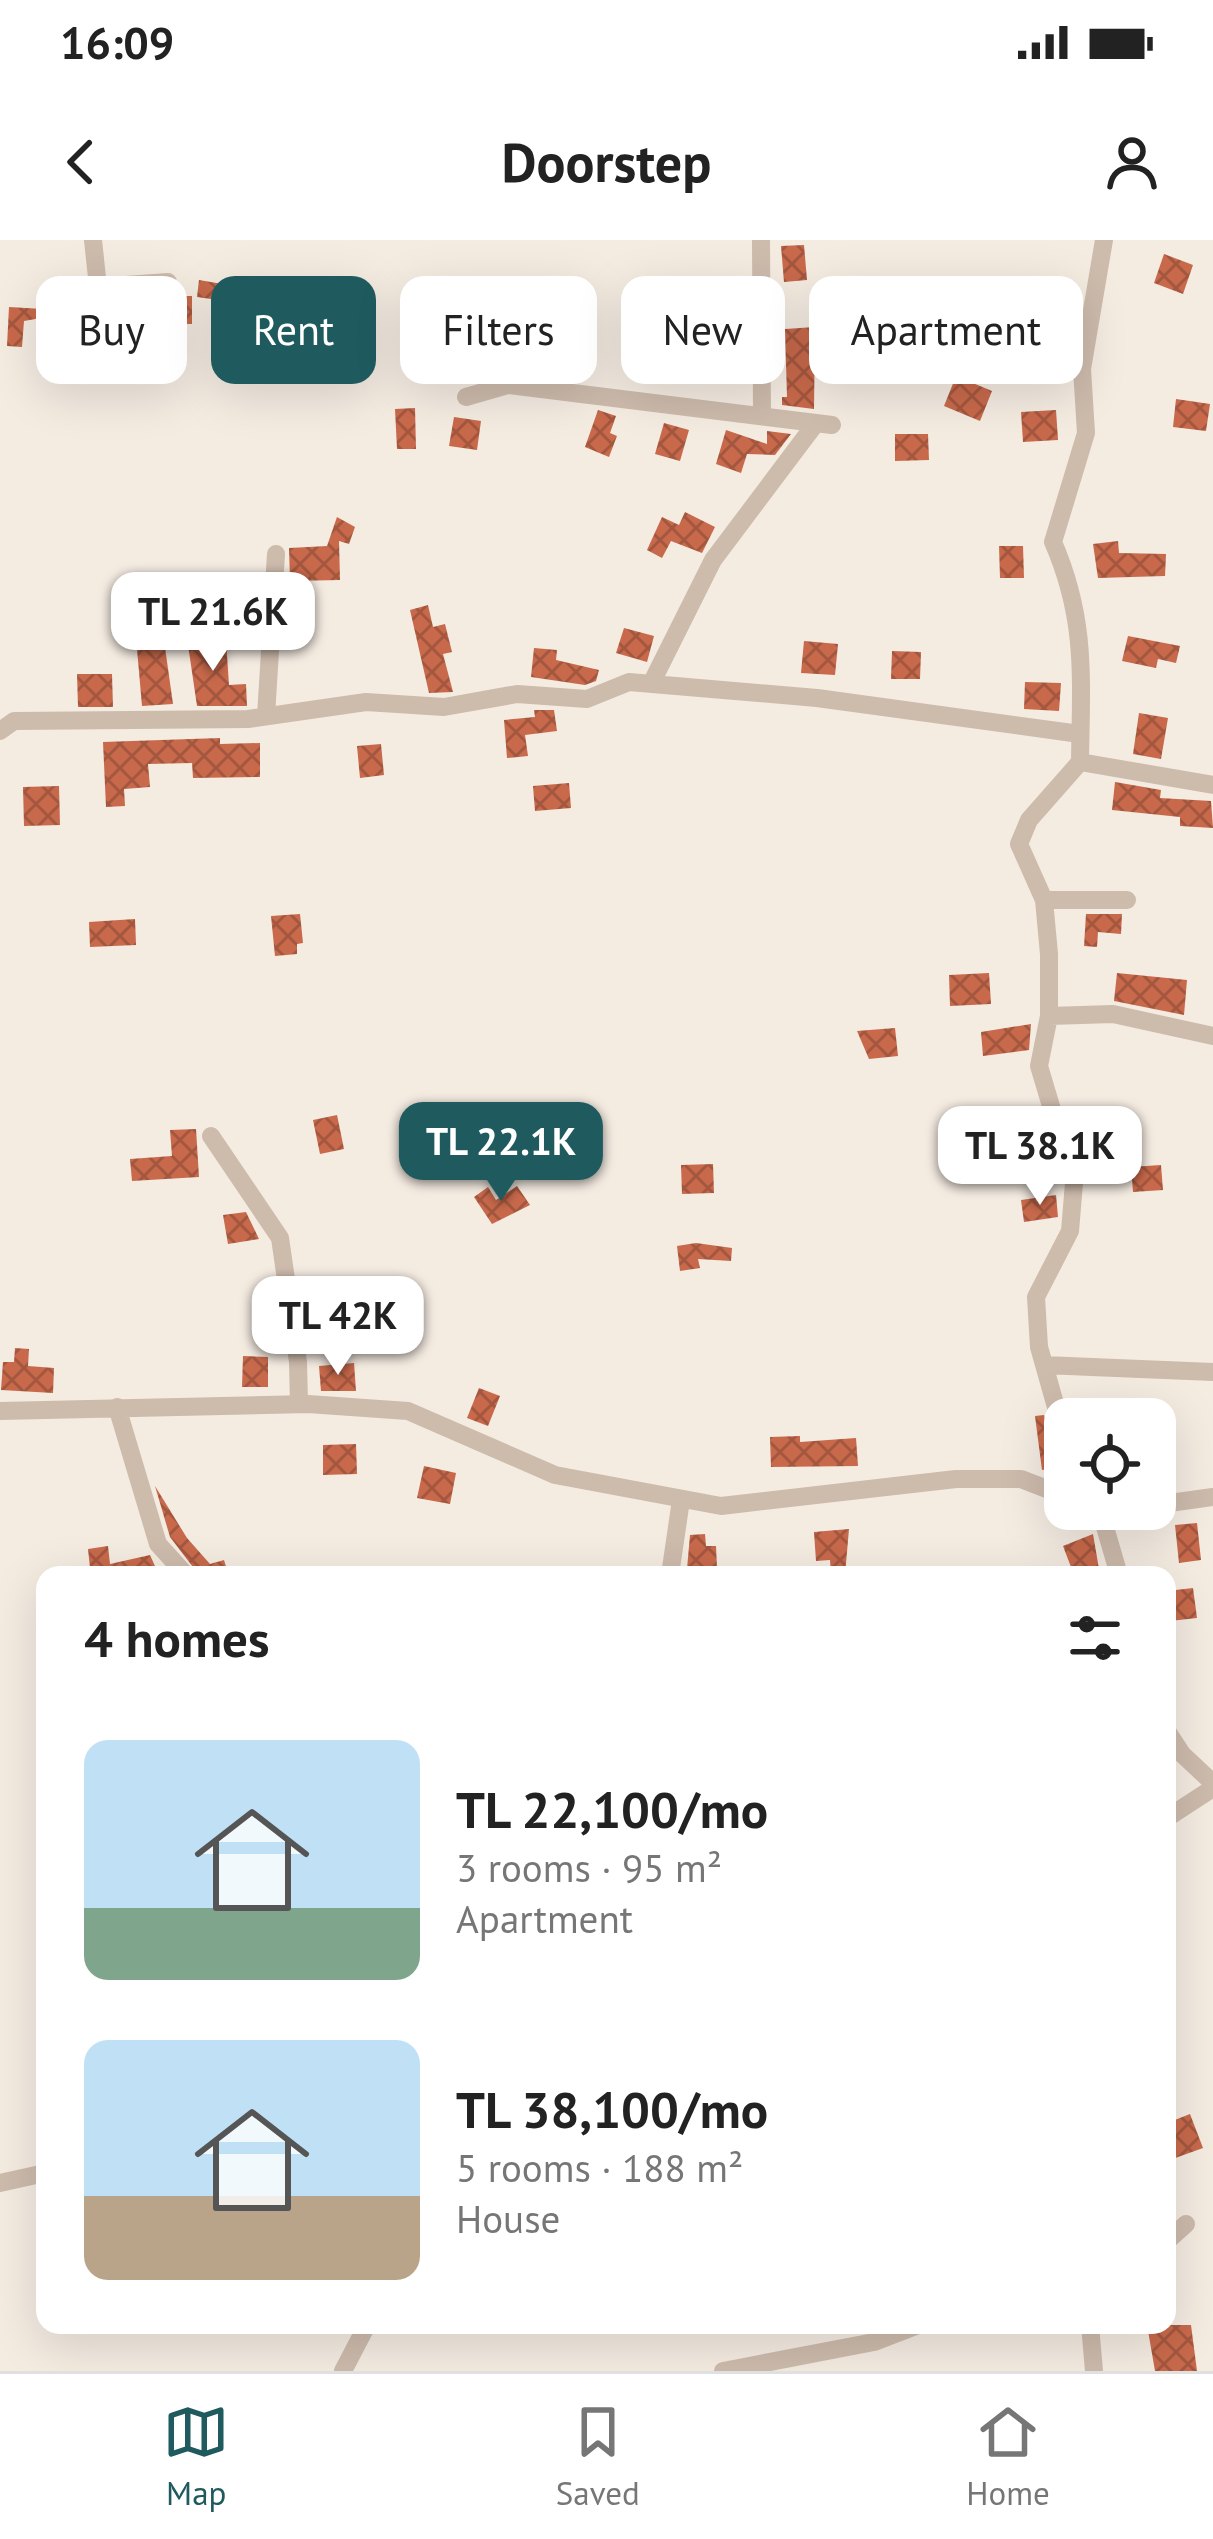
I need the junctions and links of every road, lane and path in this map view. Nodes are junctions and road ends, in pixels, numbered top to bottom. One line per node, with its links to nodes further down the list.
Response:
1 (93, 240): 4 (street)
2 (761, 240): 6 (street)
3 (1104, 240): 11 (street)
4 (97, 276)
5 (466, 397): 6 (street)
6 (762, 416): 8 (street)
7 (276, 554): 9 (street)
8 (651, 684): 9 (street); 11 (street)
9 (266, 716): 10 (street)
10 (0, 730)
11 (1080, 734): 12 (street)
12 (1080, 762): 13 (street); 14 (street)
13 (1213, 785)
14 (1043, 900): 15 (street); 16 (street)
15 (1126, 900)
16 (1049, 1016): 17 (street); 19 (street)
17 (1213, 1036)
18 (211, 1136): 22 (street)
19 (1044, 1365): 20 (street); 21 (street)
20 (1213, 1372)
21 (1053, 1398)
22 (298, 1404): 23 (street); 27 (street)
23 (117, 1407): 24 (street); 30 (street)
24 (0, 1411)
25 (1044, 1488): 27 (street)
26 (1213, 1497): 28 (street)
27 (681, 1500): 31 (street)
28 (1176, 1502)
29 (1105, 1530): 32 (street)
30 (178, 1566)
31 (671, 1566)
32 (1116, 1566)
33 (1176, 1745): 34 (street)
34 (1213, 1786): 35 (street)
35 (1176, 1812)
36 (36, 2175): 37 (street)
37 (0, 2183)
38 (1186, 2224): 39 (street)
39 (1176, 2233)
40 (363, 2334): 43 (street)
41 (895, 2334): 44 (street)
42 (1091, 2334): 45 (street)
43 (344, 2371)
44 (723, 2371)
45 (1094, 2371)

